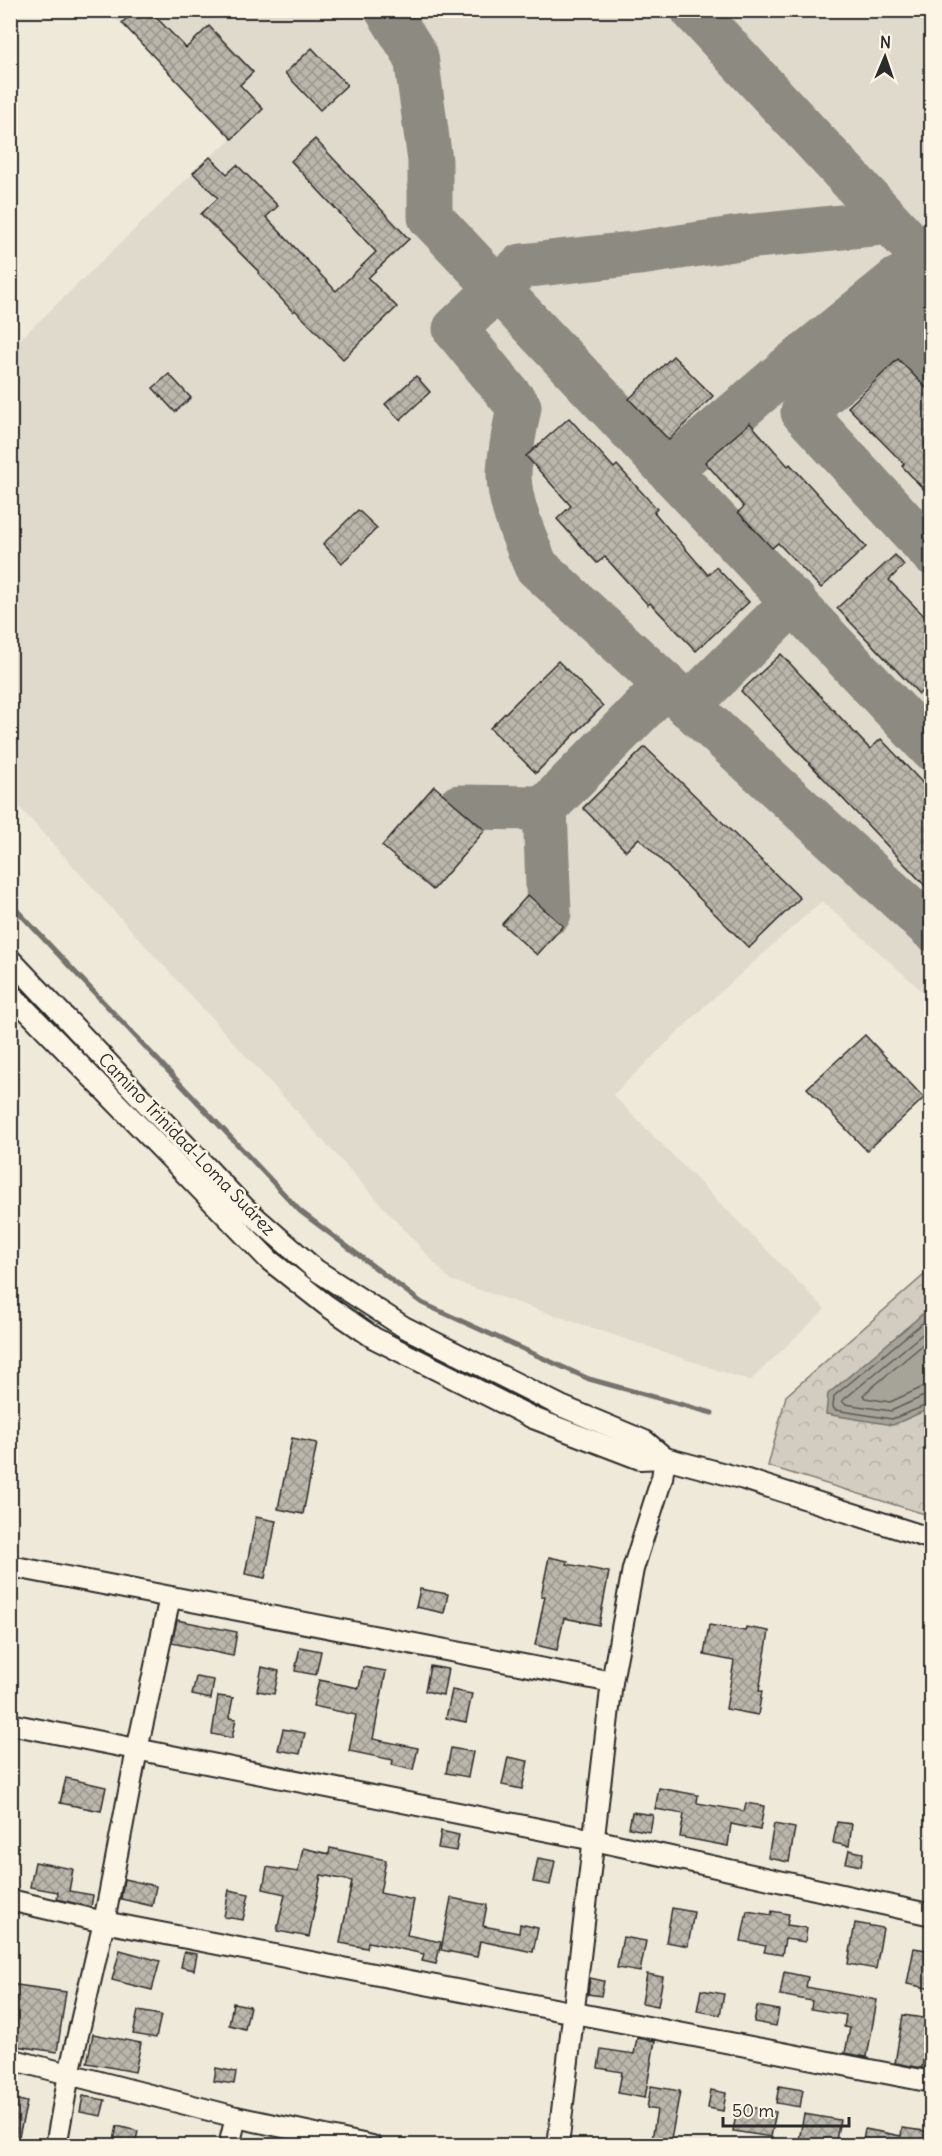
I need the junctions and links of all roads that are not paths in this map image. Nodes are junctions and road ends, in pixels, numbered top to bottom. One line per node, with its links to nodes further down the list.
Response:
1 (10, 959): 3 (street, Camino Trinidad-Loma Suárez)
2 (10, 993): 3 (street, Camino Trinidad-Loma Suárez)
3 (666, 1458): 4 (street, Camino Trinidad-Loma Suárez); 7 (street)
4 (932, 1539)
5 (10, 1566): 6 (street)
6 (170, 1597): 7 (street); 9 (street)
7 (612, 1682): 10 (street)
8 (10, 1724): 9 (street)
9 (137, 1750): 10 (street); 13 (street)
10 (594, 1840): 12 (street); 14 (street)
11 (10, 1900): 13 (street)
12 (932, 1915)
13 (104, 1922): 14 (street); 16 (street)
14 (574, 2013): 17 (street); 22 (street)
15 (10, 2059): 16 (street)
16 (69, 2074): 18 (street); 19 (street)
17 (932, 2082)
18 (236, 2118): 20 (street); 21 (street)
19 (56, 2145)
20 (229, 2145)
21 (372, 2145)
22 (558, 2145)

